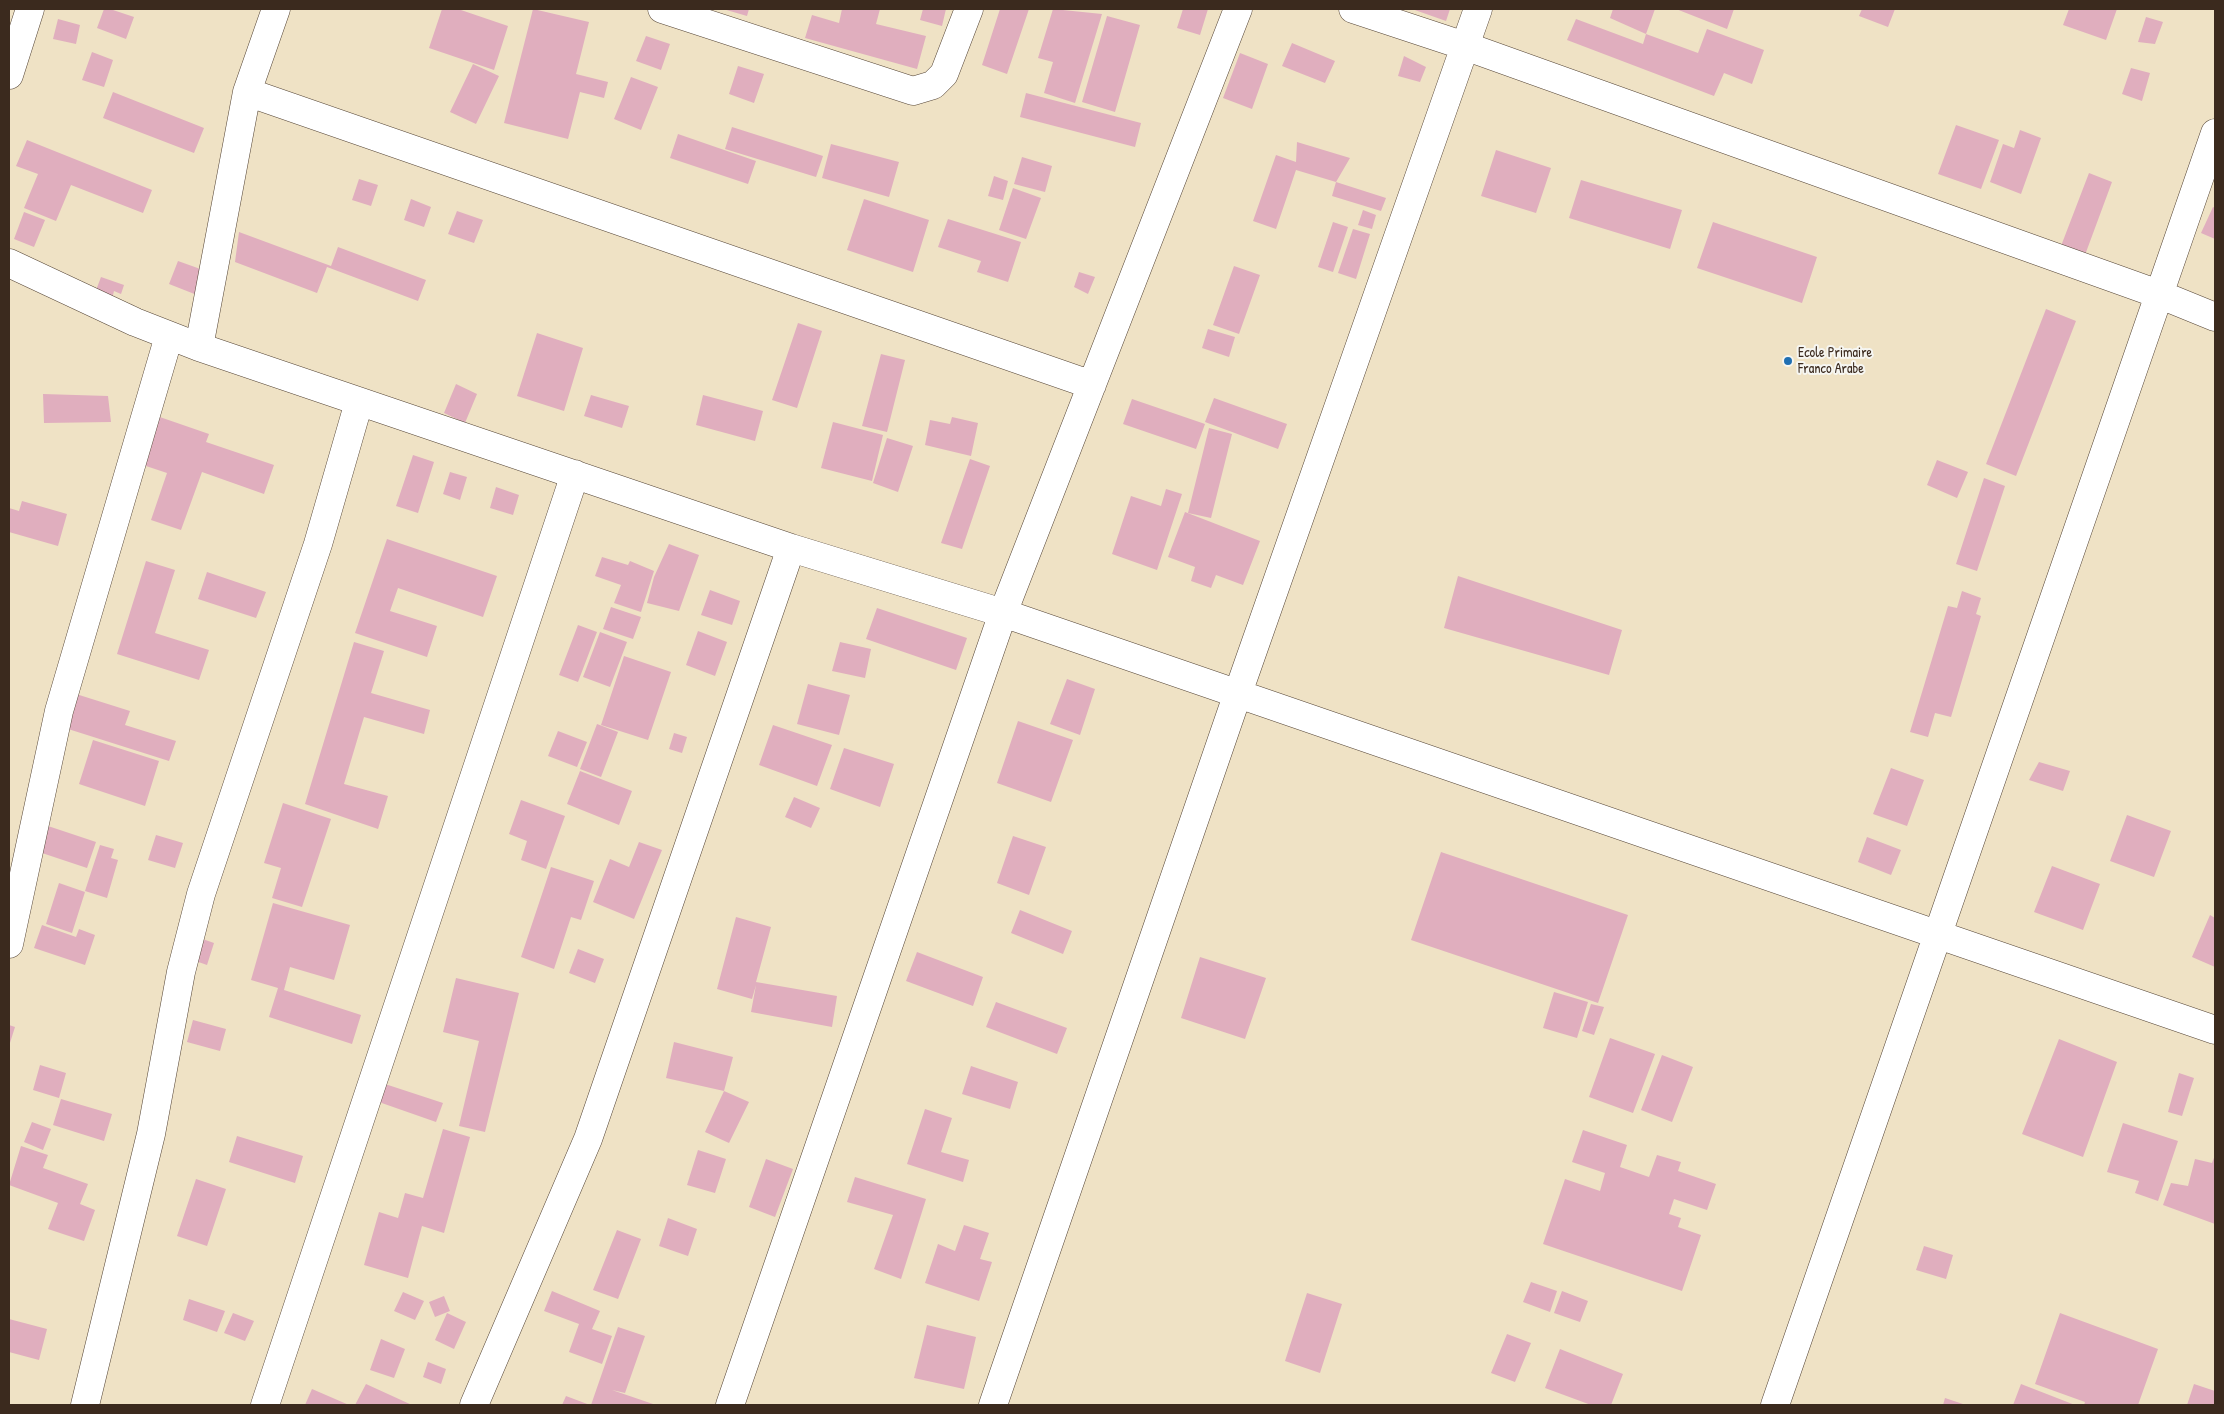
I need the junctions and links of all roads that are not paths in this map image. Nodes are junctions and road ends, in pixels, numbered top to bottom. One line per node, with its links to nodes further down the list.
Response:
1 (30, 9): 9 (street)
2 (276, 9): 10 (street)
3 (662, 9): 4 (street)
4 (969, 9)
5 (1238, 9): 17 (street)
6 (1353, 9): 8 (street)
7 (1478, 9): 8 (street)
8 (1465, 46): 13 (street); 22 (street)
9 (9, 75)
10 (247, 92): 16 (street); 17 (street)
11 (2215, 133): 13 (street)
12 (9, 263): 15 (street)
13 (2161, 295): 14 (street); 23 (street)
14 (2215, 317)
15 (170, 336): 16 (street); 24 (street)
16 (198, 347): 18 (street)
17 (1092, 385): 21 (street)
18 (359, 402): 19 (street); 26 (street)
19 (576, 474): 20 (street); 27 (street)
20 (792, 548): 21 (street); 28 (street)
21 (1003, 613): 22 (street); 29 (street)
22 (1238, 693): 23 (street); 30 (street)
23 (1937, 935): 25 (street); 31 (street)
24 (9, 944)
25 (2215, 1030)
26 (85, 1405)
27 (265, 1405)
28 (474, 1405)
29 (730, 1405)
30 (993, 1405)
31 (1775, 1405)

